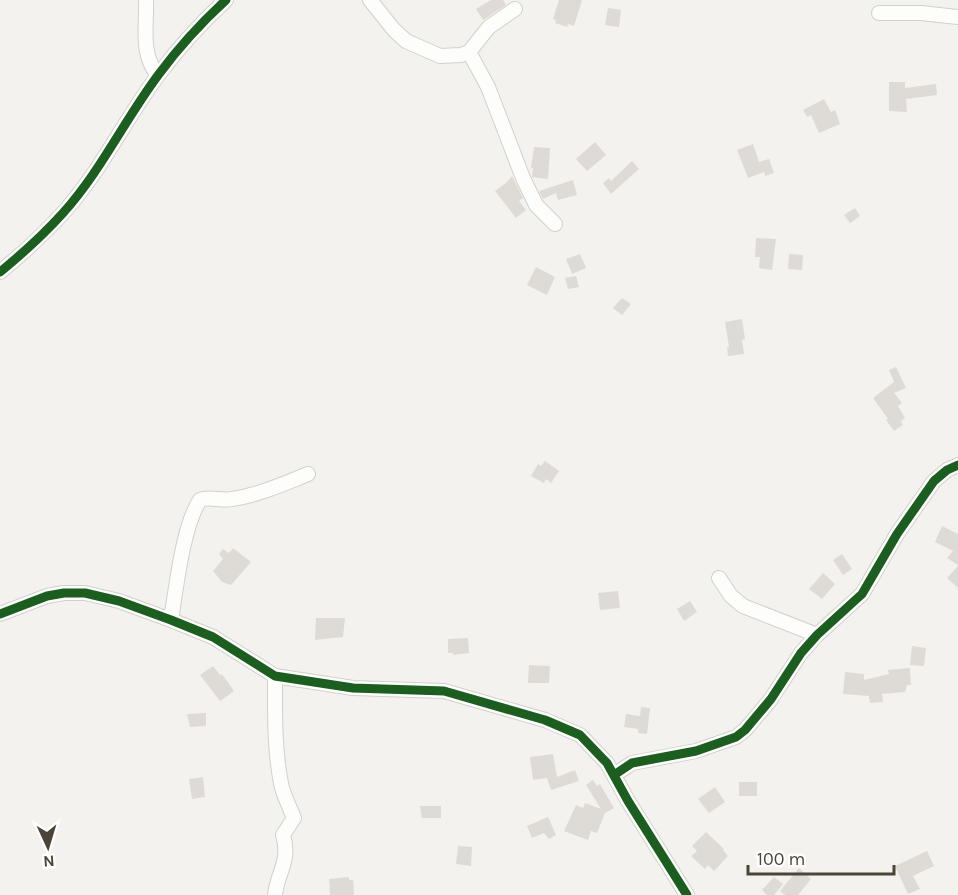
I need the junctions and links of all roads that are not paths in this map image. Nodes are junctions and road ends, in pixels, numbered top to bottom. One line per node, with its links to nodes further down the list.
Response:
1 (146, 0): 8 (street)
2 (226, 0): 8 (street)
3 (370, 0): 7 (street)
4 (515, 9): 7 (street)
5 (879, 13): 6 (street)
6 (958, 17)
7 (468, 52): 9 (street)
8 (158, 75): 10 (street)
9 (555, 224)
10 (0, 272)
11 (958, 465): 16 (street)
12 (308, 474): 15 (street)
13 (719, 578): 16 (street)
14 (0, 614): 15 (street)
15 (171, 620): 17 (street)
16 (817, 634): 18 (street)
17 (275, 676): 18 (street); 19 (street)
18 (615, 775): 20 (street)
19 (275, 895)
20 (687, 895)

